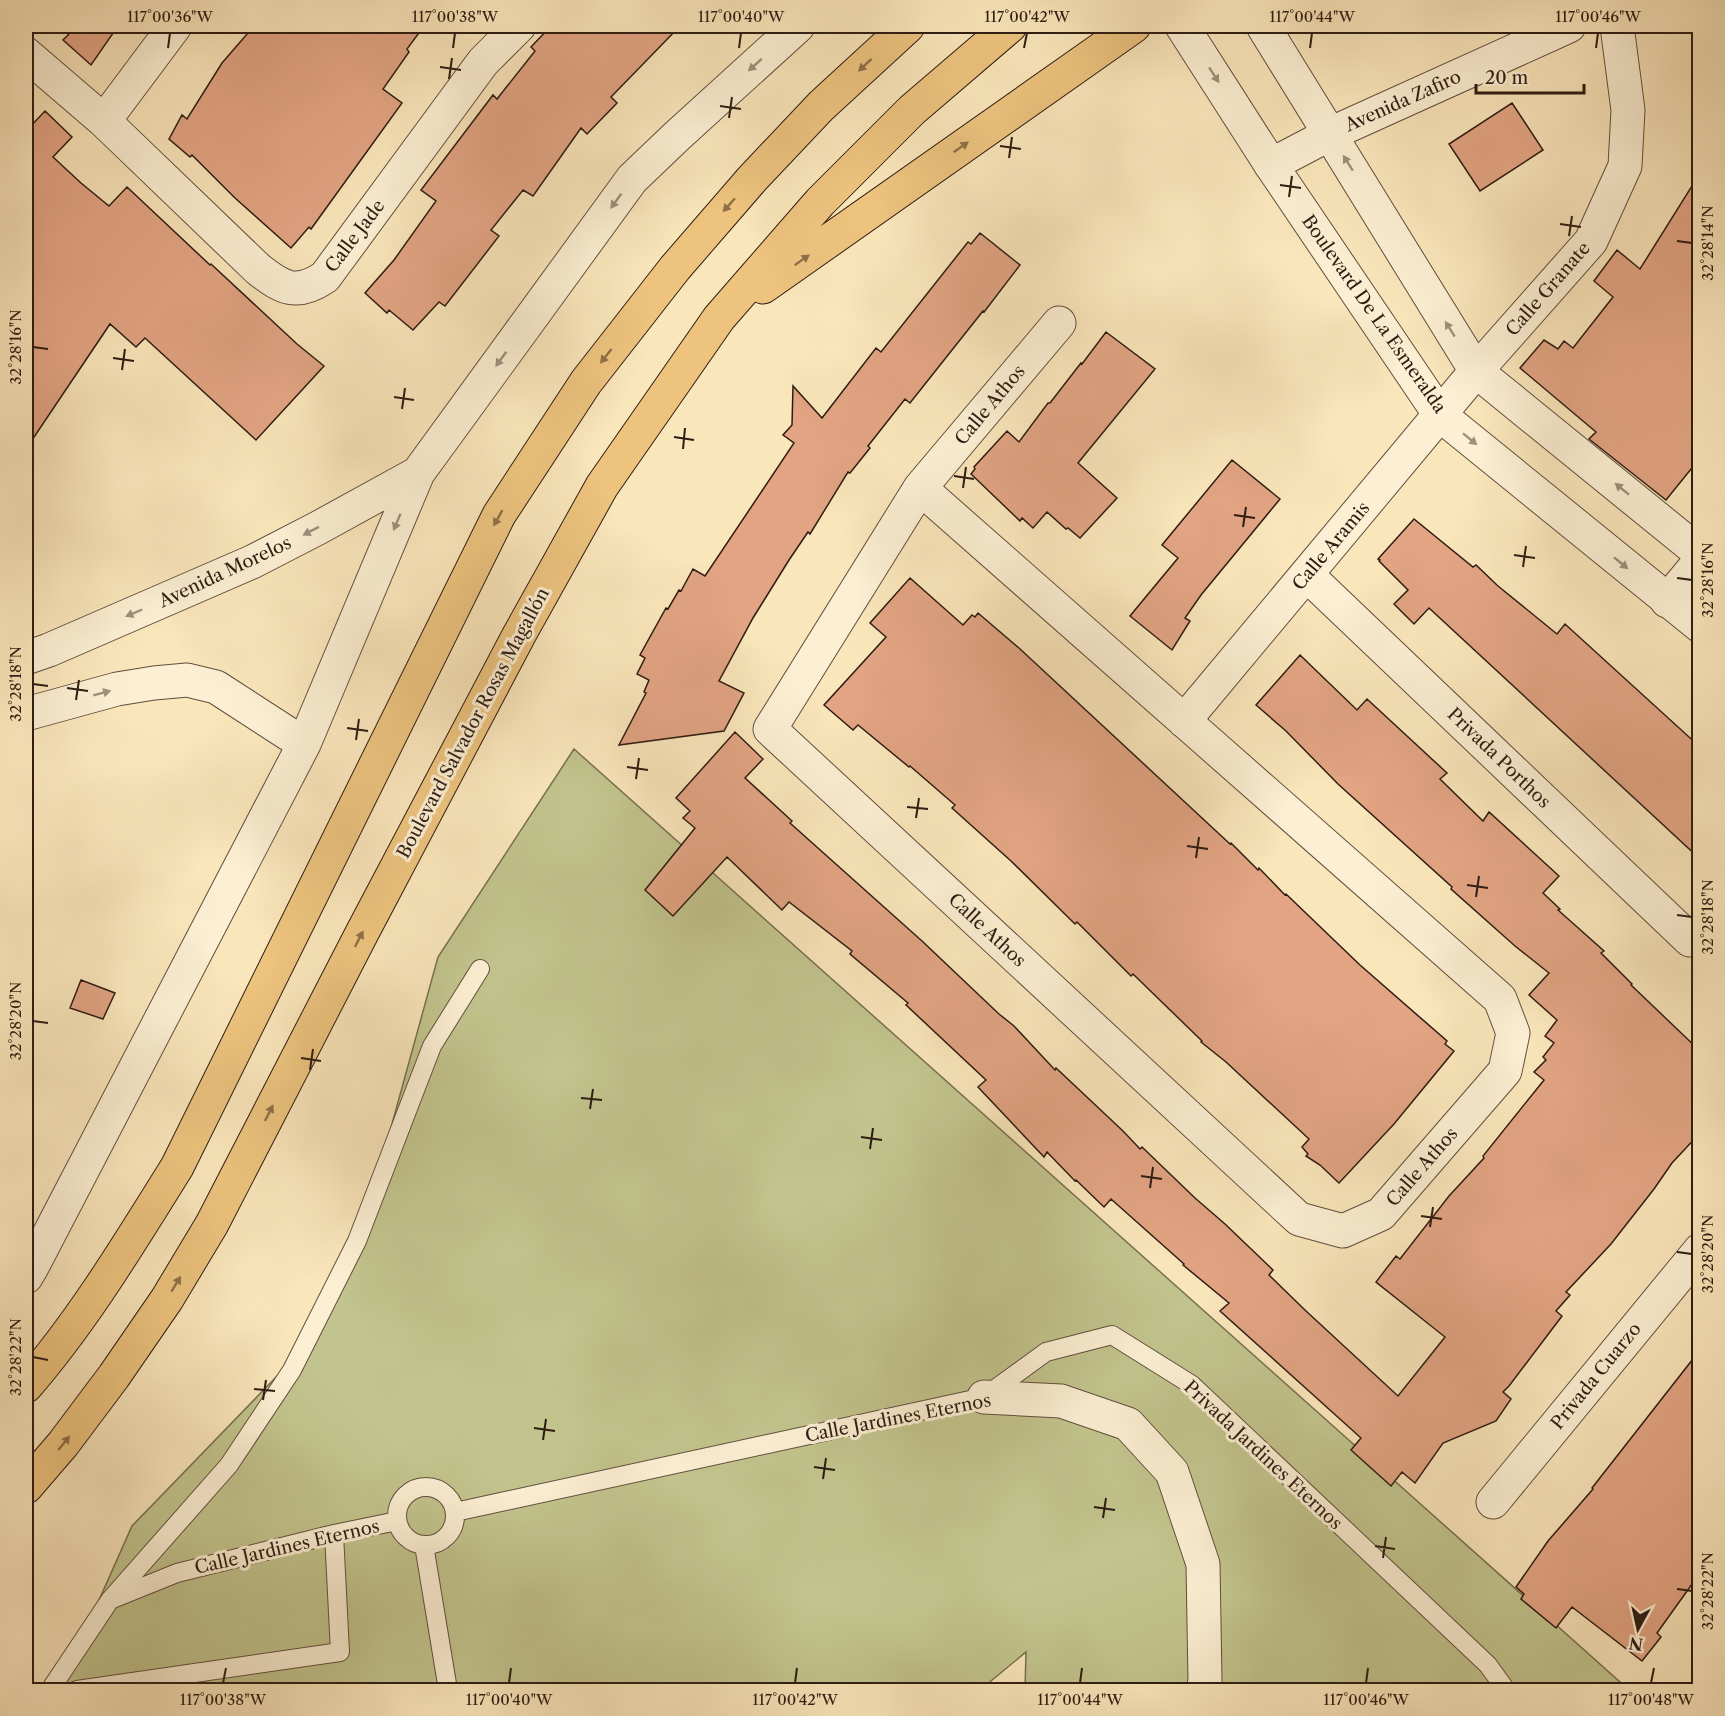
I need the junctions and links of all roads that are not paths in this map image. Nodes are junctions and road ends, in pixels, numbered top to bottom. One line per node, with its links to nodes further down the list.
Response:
1 (175, 26): 12 (street)
2 (519, 26): 12 (street, Calle Jade)
3 (798, 26): 19 (street, one-way to 19)
4 (908, 26): 34 (highway, one-way to 34)
5 (1010, 26): 15 (highway, Boulevard Salvador Rosas Magallón)
6 (1134, 26): 15 (highway, one-way to 6)
7 (1182, 26): 14 (street, Boulevard De La Esmeralda, one-way to 14)
8 (1263, 26): 13 (street)
9 (1569, 26): 13 (street, Avenida Zafiro)
10 (1617, 26): 17 (street, Calle Granate)
11 (26, 54): 12 (street, Calle Jade)
12 (104, 121)
13 (1330, 134): 14 (street, Avenida Zafiro); 17 (street, one-way to 13)
14 (1271, 165): 18 (street, Boulevard De La Esmeralda)
15 (719, 318): 36 (highway, Boulevard Salvador Rosas Magallón, one-way to 15)
16 (1059, 323): 20 (street, Calle Athos)
17 (1476, 371): 18 (street, Calle Aramis); 21 (street, one-way to 17)
18 (1440, 415): 23 (street, Calle Aramis); 24 (street, Boulevard De La Esmeralda, one-way to 24)
19 (418, 473): 26 (street, Avenida Morelos, one-way to 26); 29 (street, one-way to 29)
20 (920, 488): 28 (street, Calle Athos); 28 (street, Calle Athos)
21 (1700, 553)
22 (1700, 561): 24 (street)
23 (1307, 575): 28 (street, Calle Aramis); 30 (street, Privada Porthos)
24 (1667, 601): 25 (street, Boulevard De La Esmeralda)
25 (1700, 626)
26 (26, 658)
27 (26, 714): 29 (street, one-way to 29)
28 (1184, 721)
29 (304, 744): 33 (street)
30 (1690, 940)
31 (480, 969): 42 (lane)
32 (1700, 1250): 37 (street, Privada Cuarzo)
33 (26, 1277)
34 (26, 1386)
35 (984, 1397): 38 (lane, Calle Jardines Eternos); 46 (street, Calle Jardines Eternos); 47 (lane, Privada Jardines Eternos)
36 (26, 1487)
37 (1493, 1502)
38 (455, 1512): 39 (lane); 41 (lane)
39 (397, 1521): 40 (lane, Calle Jardines Eternos); 41 (lane)
40 (334, 1534): 42 (lane, Calle Jardines Eternos); 44 (lane)
41 (424, 1545): 45 (lane)
42 (110, 1600): 43 (lane)
43 (50, 1690)
44 (77, 1690)
45 (448, 1690)
46 (1203, 1690)
47 (1506, 1690)

